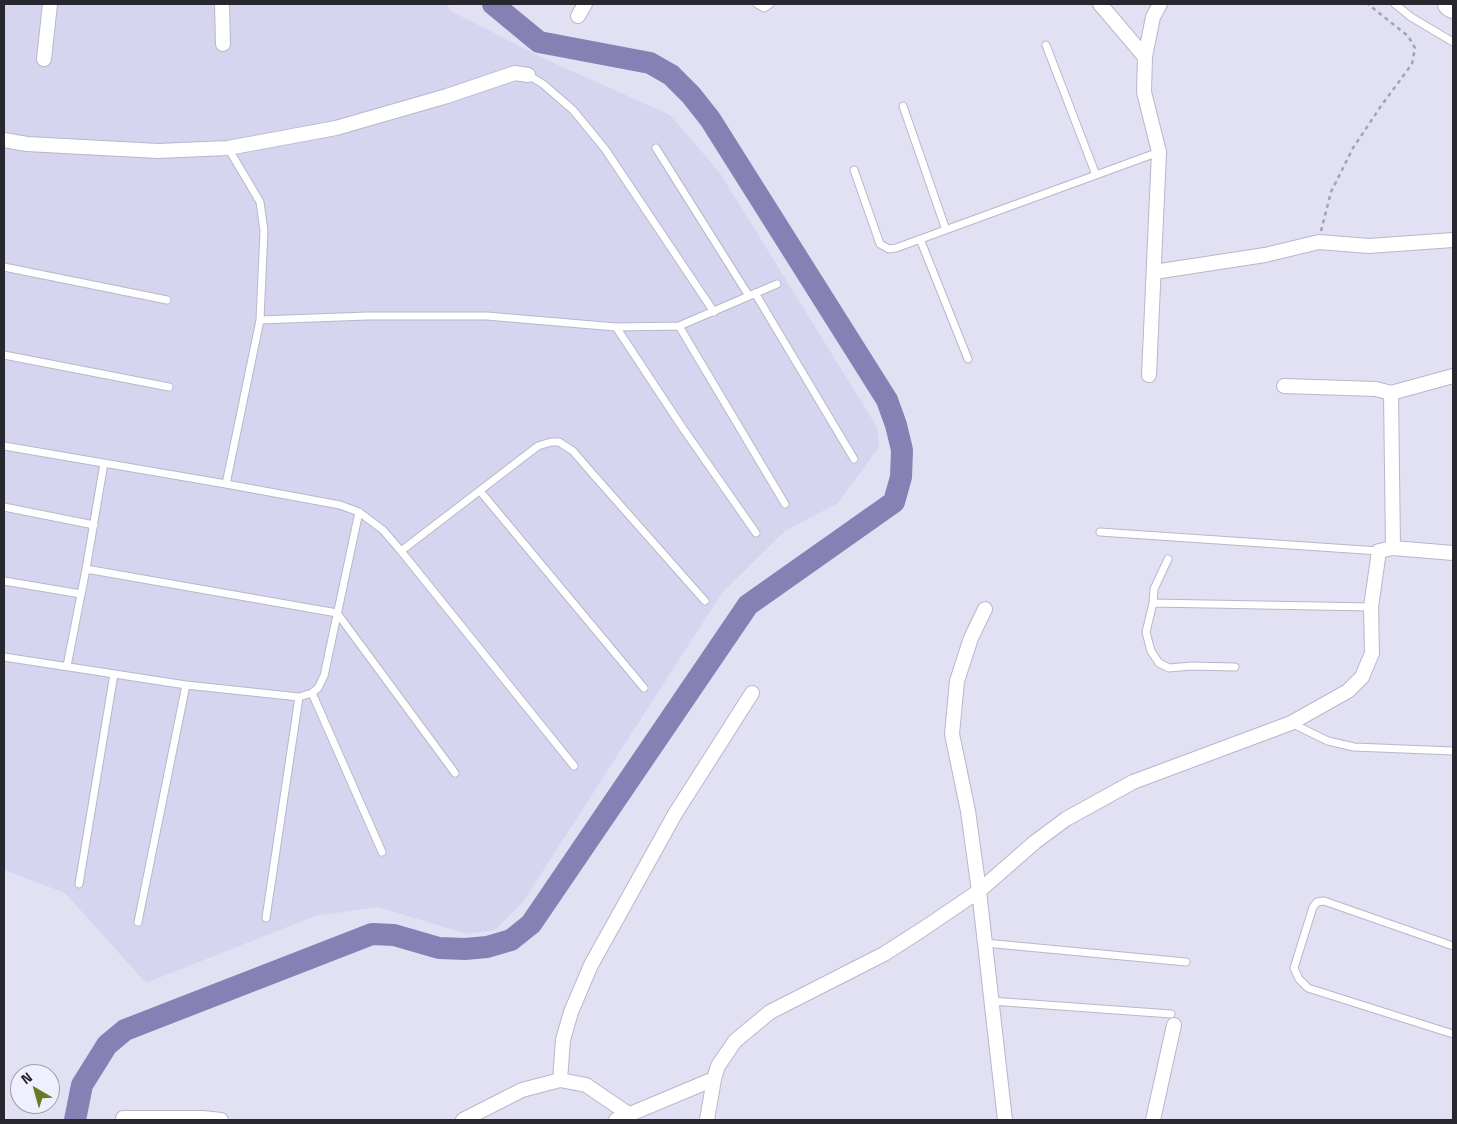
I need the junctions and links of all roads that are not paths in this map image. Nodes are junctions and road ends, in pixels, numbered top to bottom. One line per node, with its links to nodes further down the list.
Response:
1 (50, 4): 12 (street)
2 (222, 4): 9 (street)
3 (757, 4): 4 (lane)
4 (770, 4)
5 (1100, 4): 11 (street)
6 (1160, 4): 11 (street)
7 (1395, 4): 8 (lane)
8 (1453, 42)
9 (223, 44)
10 (1046, 45): 20 (lane)
11 (1145, 58): 18 (street)
12 (44, 59)
13 (528, 76): 16 (street); 29 (lane)
14 (903, 106): 21 (lane)
15 (4, 140): 16 (street)
16 (228, 148): 30 (lane)
17 (656, 148): 27 (lane)
18 (1159, 152): 20 (lane); 25 (street)
19 (854, 170): 22 (lane)
20 (1096, 175): 21 (lane)
21 (946, 230): 22 (lane)
22 (920, 239): 34 (lane)
23 (1453, 240): 25 (street)
24 (4, 267): 28 (lane)
25 (1154, 272): 35 (street)
26 (777, 284): 27 (lane)
27 (752, 295): 29 (lane); 41 (lane)
28 (167, 300)
29 (714, 312): 31 (lane)
30 (260, 320): 32 (lane); 43 (lane)
31 (679, 326): 32 (lane); 45 (lane)
32 (616, 327): 50 (lane)
33 (4, 356): 38 (lane)
34 (968, 359)
35 (1149, 375)
36 (1453, 376): 39 (street)
37 (1284, 386): 39 (street)
38 (169, 387)
39 (1390, 393): 51 (street)
40 (4, 446): 42 (lane)
41 (854, 459)
42 (104, 463): 43 (lane); 48 (lane)
43 (226, 484): 47 (lane)
44 (480, 491): 52 (lane); 58 (lane); 68 (lane)
45 (784, 504)
46 (4, 507): 48 (lane)
47 (359, 512): 52 (lane); 62 (lane)
48 (94, 525): 55 (lane)
49 (1100, 532): 51 (lane)
50 (756, 533)
51 (1386, 549): 53 (street); 60 (street)
52 (401, 551): 74 (lane)
53 (1453, 553)
54 (1168, 559): 59 (lane)
55 (86, 568): 57 (lane); 62 (lane)
56 (4, 581): 57 (lane)
57 (81, 594): 64 (lane)
58 (704, 601)
59 (1153, 603): 60 (lane); 65 (lane)
60 (1371, 607): 72 (street)
61 (985, 609): 78 (street)
62 (337, 613): 69 (lane); 75 (lane)
63 (4, 657): 64 (lane)
64 (67, 666): 66 (lane)
65 (1235, 667)
66 (114, 674): 67 (lane); 77 (lane)
67 (186, 685): 71 (lane); 80 (lane)
68 (644, 688)
69 (312, 693): 71 (lane); 76 (lane)
70 (752, 694): 88 (street)
71 (300, 697): 79 (lane)
72 (1291, 723): 73 (lane); 78 (street)
73 (1453, 750)
74 (574, 766)
75 (455, 773)
76 (382, 852)
77 (79, 884)
78 (979, 891): 81 (street); 87 (street)
79 (266, 918)
80 (138, 922)
81 (985, 942): 83 (lane); 84 (street)
82 (1453, 946): 86 (lane)
83 (1186, 962)
84 (991, 1001): 85 (lane); 95 (street)
85 (1173, 1019): 96 (street)
86 (1453, 1034)
87 (714, 1079): 89 (street); 94 (street)
88 (560, 1080): 89 (street); 92 (street)
89 (630, 1115): 93 (street)
90 (123, 1118): 91 (street)
91 (221, 1120)
92 (463, 1120)
93 (616, 1120)
94 (707, 1120)
95 (1005, 1120)
96 (1153, 1120)

